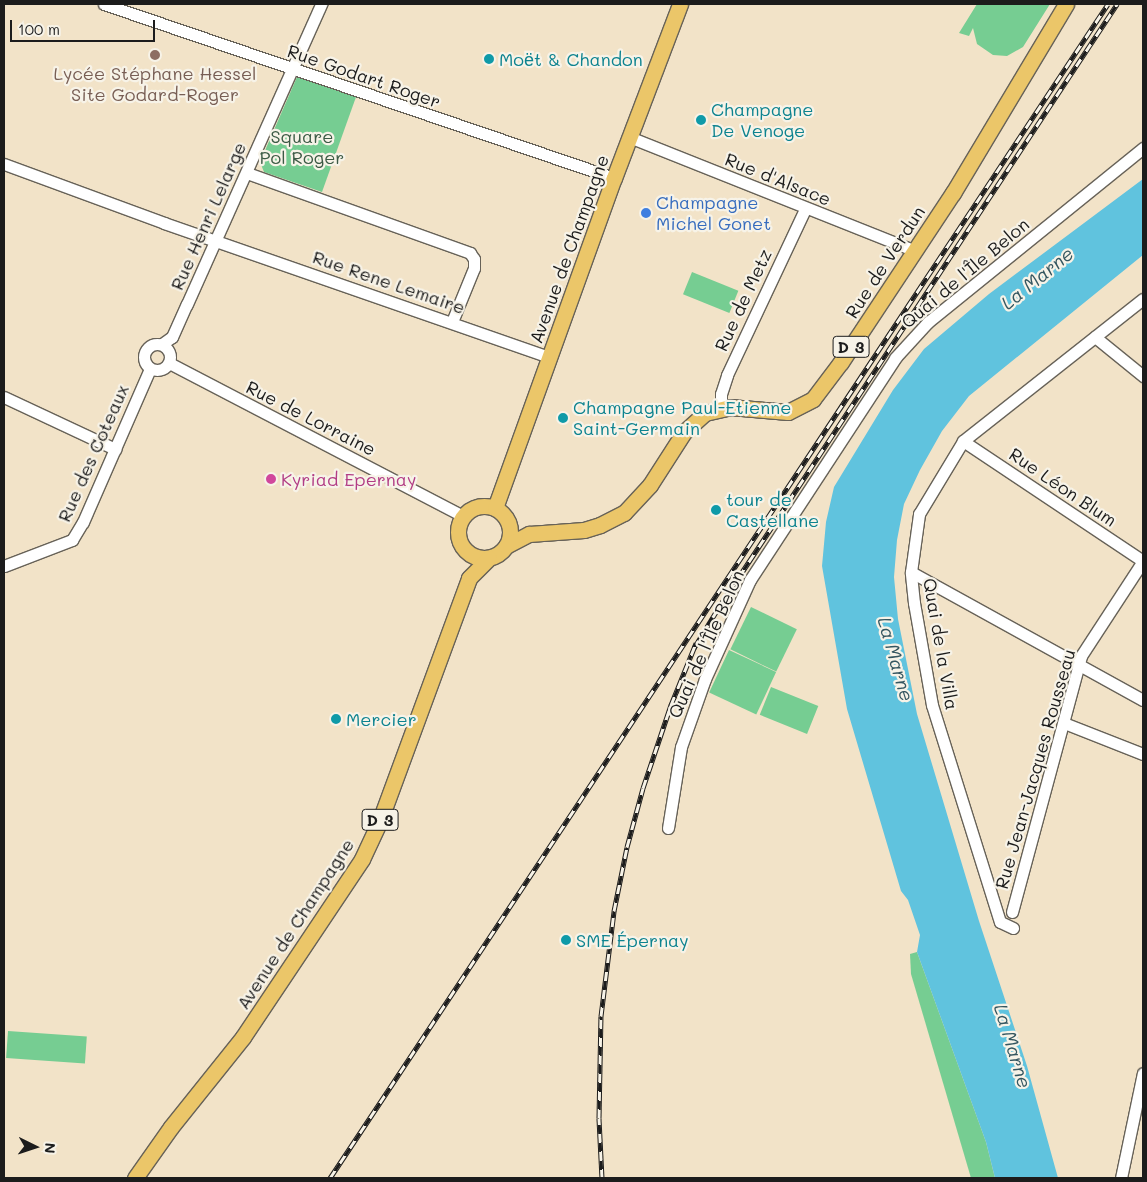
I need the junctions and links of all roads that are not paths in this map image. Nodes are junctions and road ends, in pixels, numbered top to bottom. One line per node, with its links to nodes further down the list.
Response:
1 (104, 4): 5 (street, Rue Godart Roger)
2 (322, 4): 5 (street, Rue Henri Lelarge)
3 (680, 4): 6 (main road, Avenue de Champagne)
4 (1066, 4): 13 (main road, Rue de Verdun / D 3)
5 (292, 70): 9 (street, Rue Henri Lelarge); 10 (street, Rue Godart Roger)
6 (630, 137): 10 (main road, Avenue de Champagne); 11 (street, Rue d'Alsace)
7 (1143, 148): 41 (street, Quai de l'Île Belon)
8 (4, 164): 12 (street, Rue Rene Lemaire)
9 (247, 172): 12 (street, Rue Henri Lelarge); 15 (street)
10 (614, 178): 18 (main road, Avenue de Champagne)
11 (805, 209): 13 (street, Rue d'Alsace); 23 (street, Rue de Metz)
12 (217, 240): 15 (street, Rue Rene Lemaire); 17 (street, Rue Henri Lelarge)
13 (915, 251): 23 (main road, Rue de Verdun / D 3)
14 (1143, 298): 16 (street, Quai de la Villa)
15 (452, 322): 18 (street, Rue Rene Lemaire)
16 (1095, 337): 21 (street); 24 (street, Quai de la Villa)
17 (162, 344): 19 (street); 20 (street)
18 (549, 357): 26 (main road, Avenue de Champagne)
19 (169, 364): 20 (street); 27 (street, Rue de Lorraine)
20 (150, 368): 25 (street, Rue des Coteaux)
21 (1143, 376)
22 (4, 396): 25 (street)
23 (721, 408): 29 (main road, Rue de Verdun / D 3)
24 (963, 441): 33 (street, Rue Léon Blum); 35 (street, Quai de la Villa)
25 (115, 449): 34 (street, Rue des Coteaux)
26 (495, 508): 27 (main road); 28 (main road)
27 (464, 516): 31 (main road)
28 (508, 521): 29 (main road); 30 (main road)
29 (529, 534): 30 (main road, Rue de Verdun / D 3)
30 (506, 546): 32 (main road)
31 (464, 549): 32 (main road); 36 (main road)
32 (489, 558): 36 (main road, Avenue de Champagne / D 3)
33 (1143, 561): 37 (street, Rue Jean-Jacques Rousseau)
34 (4, 566)
35 (911, 572): 37 (street); 43 (street, Quai de la Villa)
36 (469, 578): 44 (main road, Avenue de Champagne / D 3)
37 (1079, 666): 38 (street); 39 (street, Rue Jean-Jacques Rousseau)
38 (1143, 700)
39 (1064, 723): 40 (street); 42 (street, Rue Jean-Jacques Rousseau)
40 (1143, 754)
41 (668, 828)
42 (1012, 912)
43 (1013, 928)
44 (243, 1036): 46 (main road, Avenue de Champagne / D 3); 47 (main road, D 3)
45 (1143, 1072): 48 (street)
46 (135, 1178)
47 (147, 1178)
48 (1121, 1178)

